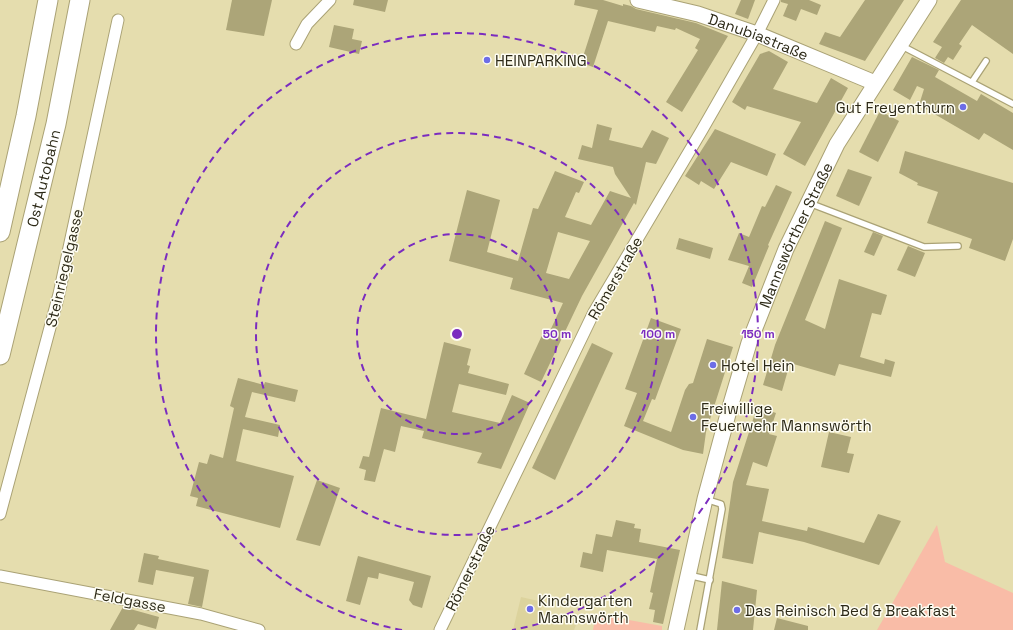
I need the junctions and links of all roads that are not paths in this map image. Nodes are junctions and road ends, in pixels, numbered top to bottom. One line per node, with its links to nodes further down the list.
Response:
1 (48, 0): 16 (highway, Ost Autobahn)
2 (80, 0): 18 (highway, Ost Autobahn)
3 (330, 0): 9 (street)
4 (638, 0): 8 (main road, Danubiastraße)
5 (774, 0): 8 (street, Römerstraße)
6 (929, 0): 10 (main road, Mannswörther Straße)
7 (118, 20): 20 (street, Steinriegelgasse)
8 (757, 34): 13 (main road, Danubiastraße); 25 (street, Römerstraße)
9 (296, 44)
10 (900, 45): 12 (lane); 13 (main road, Mannswörther Straße)
11 (986, 61): 12 (lane)
12 (972, 82): 14 (lane)
13 (875, 83): 15 (main road, Mannswörther Straße)
14 (1013, 104)
15 (808, 202): 17 (lane); 19 (main road, Mannswörther Straße)
16 (0, 232)
17 (958, 246)
18 (0, 355)
19 (705, 499): 21 (main road, Mannswörther Straße); 23 (lane)
20 (0, 514)
21 (688, 575): 23 (lane); 26 (main road, Mannswörther Straße)
22 (0, 576): 24 (street, Feldgasse)
23 (710, 580): 27 (lane)
24 (259, 630)
25 (440, 630)
26 (676, 630)
27 (700, 630)

